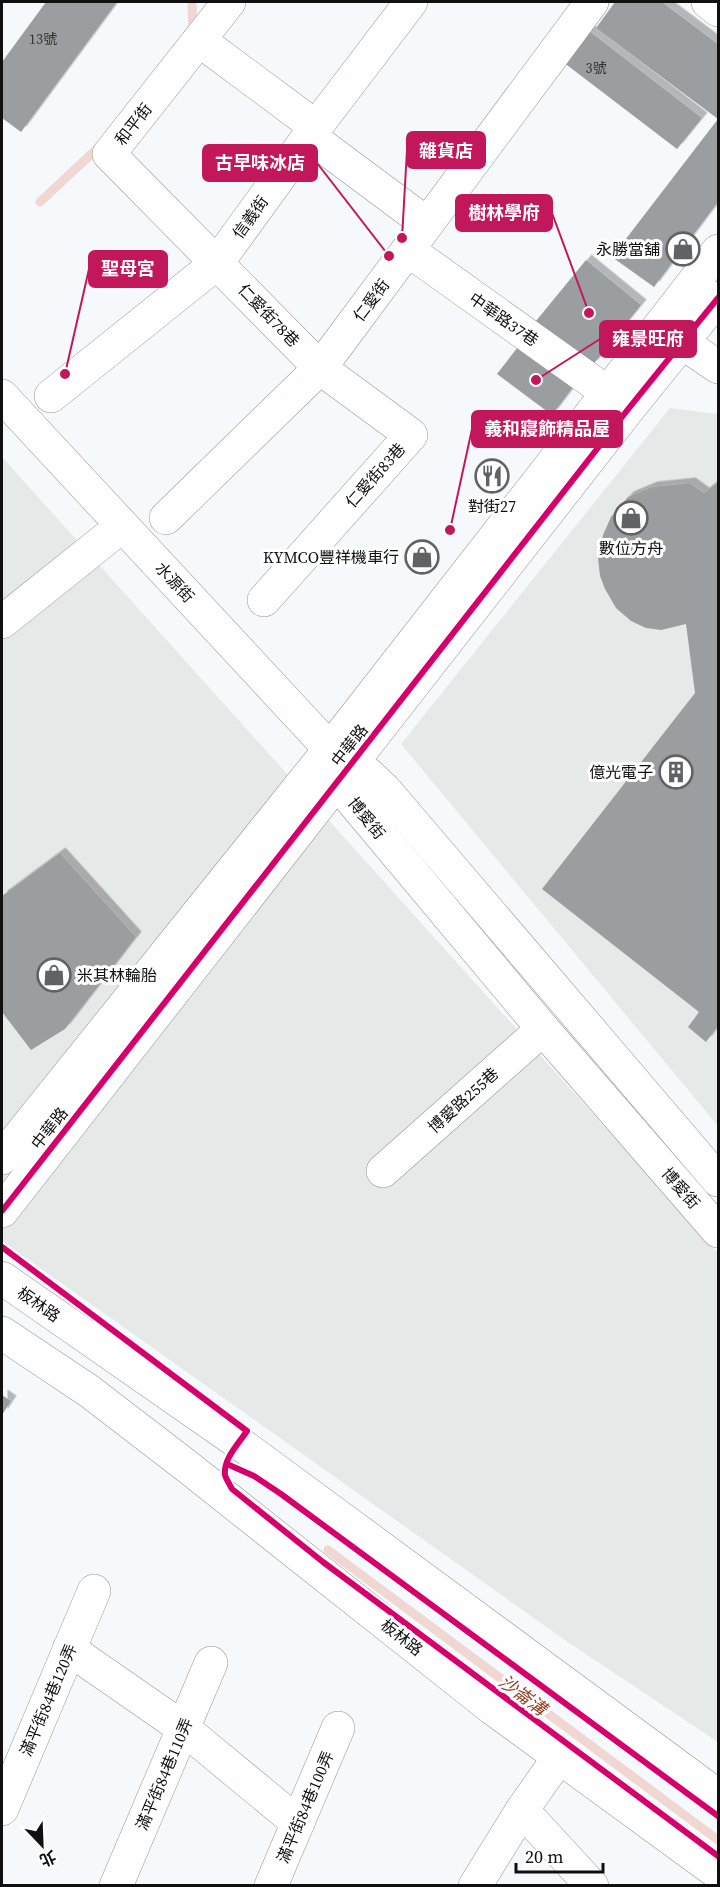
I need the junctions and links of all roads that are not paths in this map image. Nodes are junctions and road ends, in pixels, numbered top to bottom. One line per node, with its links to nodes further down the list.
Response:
1 (229, 2): 6 (street, 和平街)
2 (411, 2): 7 (street, 信義街)
3 (592, 2): 8 (street, 仁愛街)
4 (708, 2): 5 (street)
5 (718, 10)
6 (199, 40): 7 (street); 11 (street, 和平街)
7 (313, 132): 8 (street); 11 (street, 信義街)
8 (426, 223): 9 (street, 仁愛街)
9 (408, 250): 15 (street, 仁愛街); 18 (street, 中華路37巷)
10 (718, 251): 13 (street, 中華路)
11 (217, 263): 15 (street, 仁愛街78巷); 17 (street, 信義街)
12 (718, 298): 13 (street, 中華路)
13 (671, 335): 14 (street); 18 (street, 中華路)
14 (718, 366)
15 (320, 368): 19 (street, 仁愛街); 21 (street, 仁愛街83巷)
16 (2, 396): 20 (street, 水源街)
17 (51, 396)
18 (619, 401): 23 (street, 中華路)
19 (166, 518)
20 (122, 526): 22 (street); 23 (street, 水源街)
21 (264, 600)
22 (2, 622)
23 (339, 758): 24 (street, 博愛街); 25 (street, 中華路); 27 (street, 博愛街); 28 (street, 中華路)
24 (543, 1029): 26 (street, 博愛路255巷); 29 (street, 博愛街)
25 (2, 1158)
26 (383, 1172)
27 (718, 1180)
28 (2, 1210)
29 (718, 1231)
30 (2, 1278): 38 (street, 板林路)
31 (2, 1333): 37 (street, 板林路)
32 (94, 1590): 33 (street, 滿平街84巷120弄)
33 (69, 1649): 35 (street); 39 (street, 滿平街84巷120弄)
34 (211, 1663): 35 (street, 滿平街84巷110弄)
35 (183, 1728): 41 (street); 43 (street, 滿平街84巷110弄)
36 (338, 1728): 41 (street, 滿平街84巷100弄)
37 (560, 1756): 40 (street); 42 (street, 板林路)
38 (718, 1796)
39 (2, 1809)
40 (522, 1810): 45 (street); 46 (street)
41 (298, 1823): 44 (street, 滿平街84巷100弄)
42 (718, 1873)
43 (117, 1886)
44 (271, 1886)
45 (475, 1886)
46 (592, 1886)

